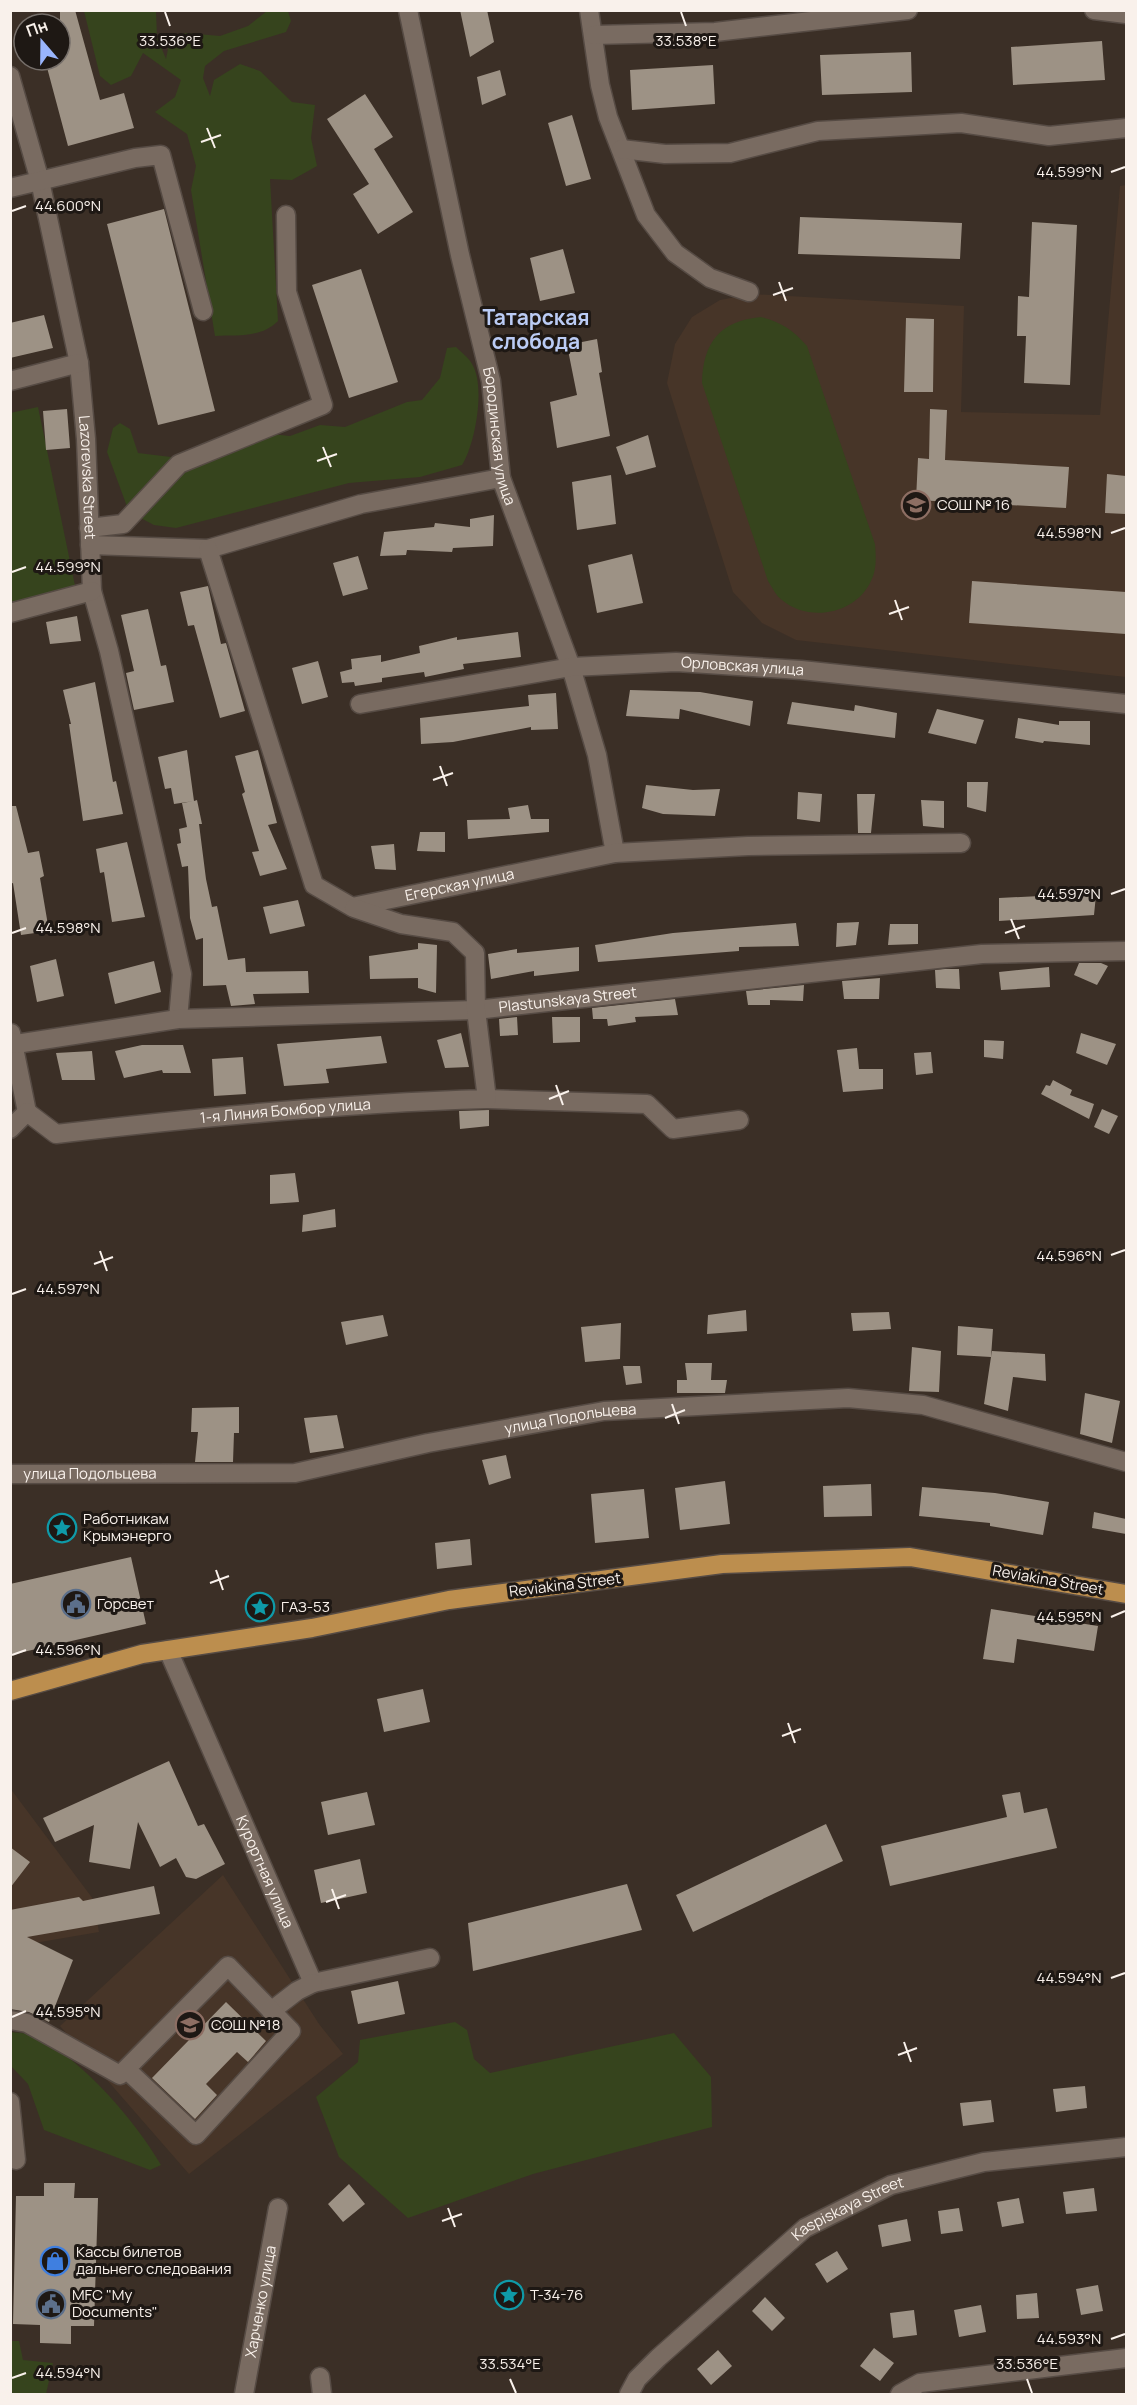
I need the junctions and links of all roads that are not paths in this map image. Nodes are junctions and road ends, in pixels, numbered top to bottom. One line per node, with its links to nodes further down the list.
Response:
1 (408, 10): 17 (street, Бородинская улица)
2 (589, 10): 6 (street)
3 (908, 10): 6 (street)
4 (1094, 10): 5 (street)
5 (1126, 14)
6 (594, 35): 9 (street)
7 (10, 76): 10 (street, Lazorevska Street)
8 (1126, 128): 9 (street)
9 (621, 149): 13 (street)
10 (40, 180): 11 (street); 14 (street); 15 (street, Lazorevska Street)
11 (10, 188)
12 (286, 215): 18 (street)
13 (749, 292)
14 (203, 311)
15 (79, 363): 16 (street); 18 (street, Lazorevska Street)
16 (10, 381)
17 (501, 478): 19 (street); 22 (street, Бородинская улица)
18 (90, 537): 19 (street); 20 (street, Lazorevska Street)
19 (208, 549): 27 (street)
20 (92, 591): 21 (street); 30 (street, Lazorevska Street)
21 (10, 613)
22 (571, 667): 23 (street, Орловская улица); 24 (street, Орловская улица); 26 (street, Бородинская улица)
23 (360, 704)
24 (1126, 704)
25 (961, 843): 26 (street, Егерская улица)
26 (615, 853): 27 (street, Егерская улица)
27 (352, 908): 29 (street)
28 (1126, 951): 29 (street, Plastunskaya Street)
29 (476, 1010): 30 (street, Plastunskaya Street); 32 (street)
30 (178, 1018): 31 (street, Plastunskaya Street)
31 (11, 1038): 33 (street)
32 (487, 1098): 33 (street, 1-я Линия Бомбор улица); 34 (street, 1-я Линия Бомбор улица)
33 (27, 1112): 35 (street)
34 (739, 1120)
35 (10, 1130)
36 (1126, 1462): 37 (street, улица Подольцева)
37 (10, 1474)
38 (1126, 1594): 39 (main road, Reviakina Street)
39 (168, 1650): 40 (main road, Reviakina Street); 42 (street, Курортная улица)
40 (10, 1691)
41 (430, 1958): 42 (street)
42 (313, 1983): 43 (street)
43 (272, 2011): 45 (street); 45 (street)
44 (10, 2020): 45 (street)
45 (126, 2069)
46 (10, 2102): 48 (street)
47 (1126, 2147): 52 (street, Kaspiskaya Street)
48 (16, 2160)
49 (278, 2208): 51 (street, Харченко улица)
50 (1126, 2358): 53 (street)
51 (244, 2394)
52 (629, 2394)
53 (900, 2394)

